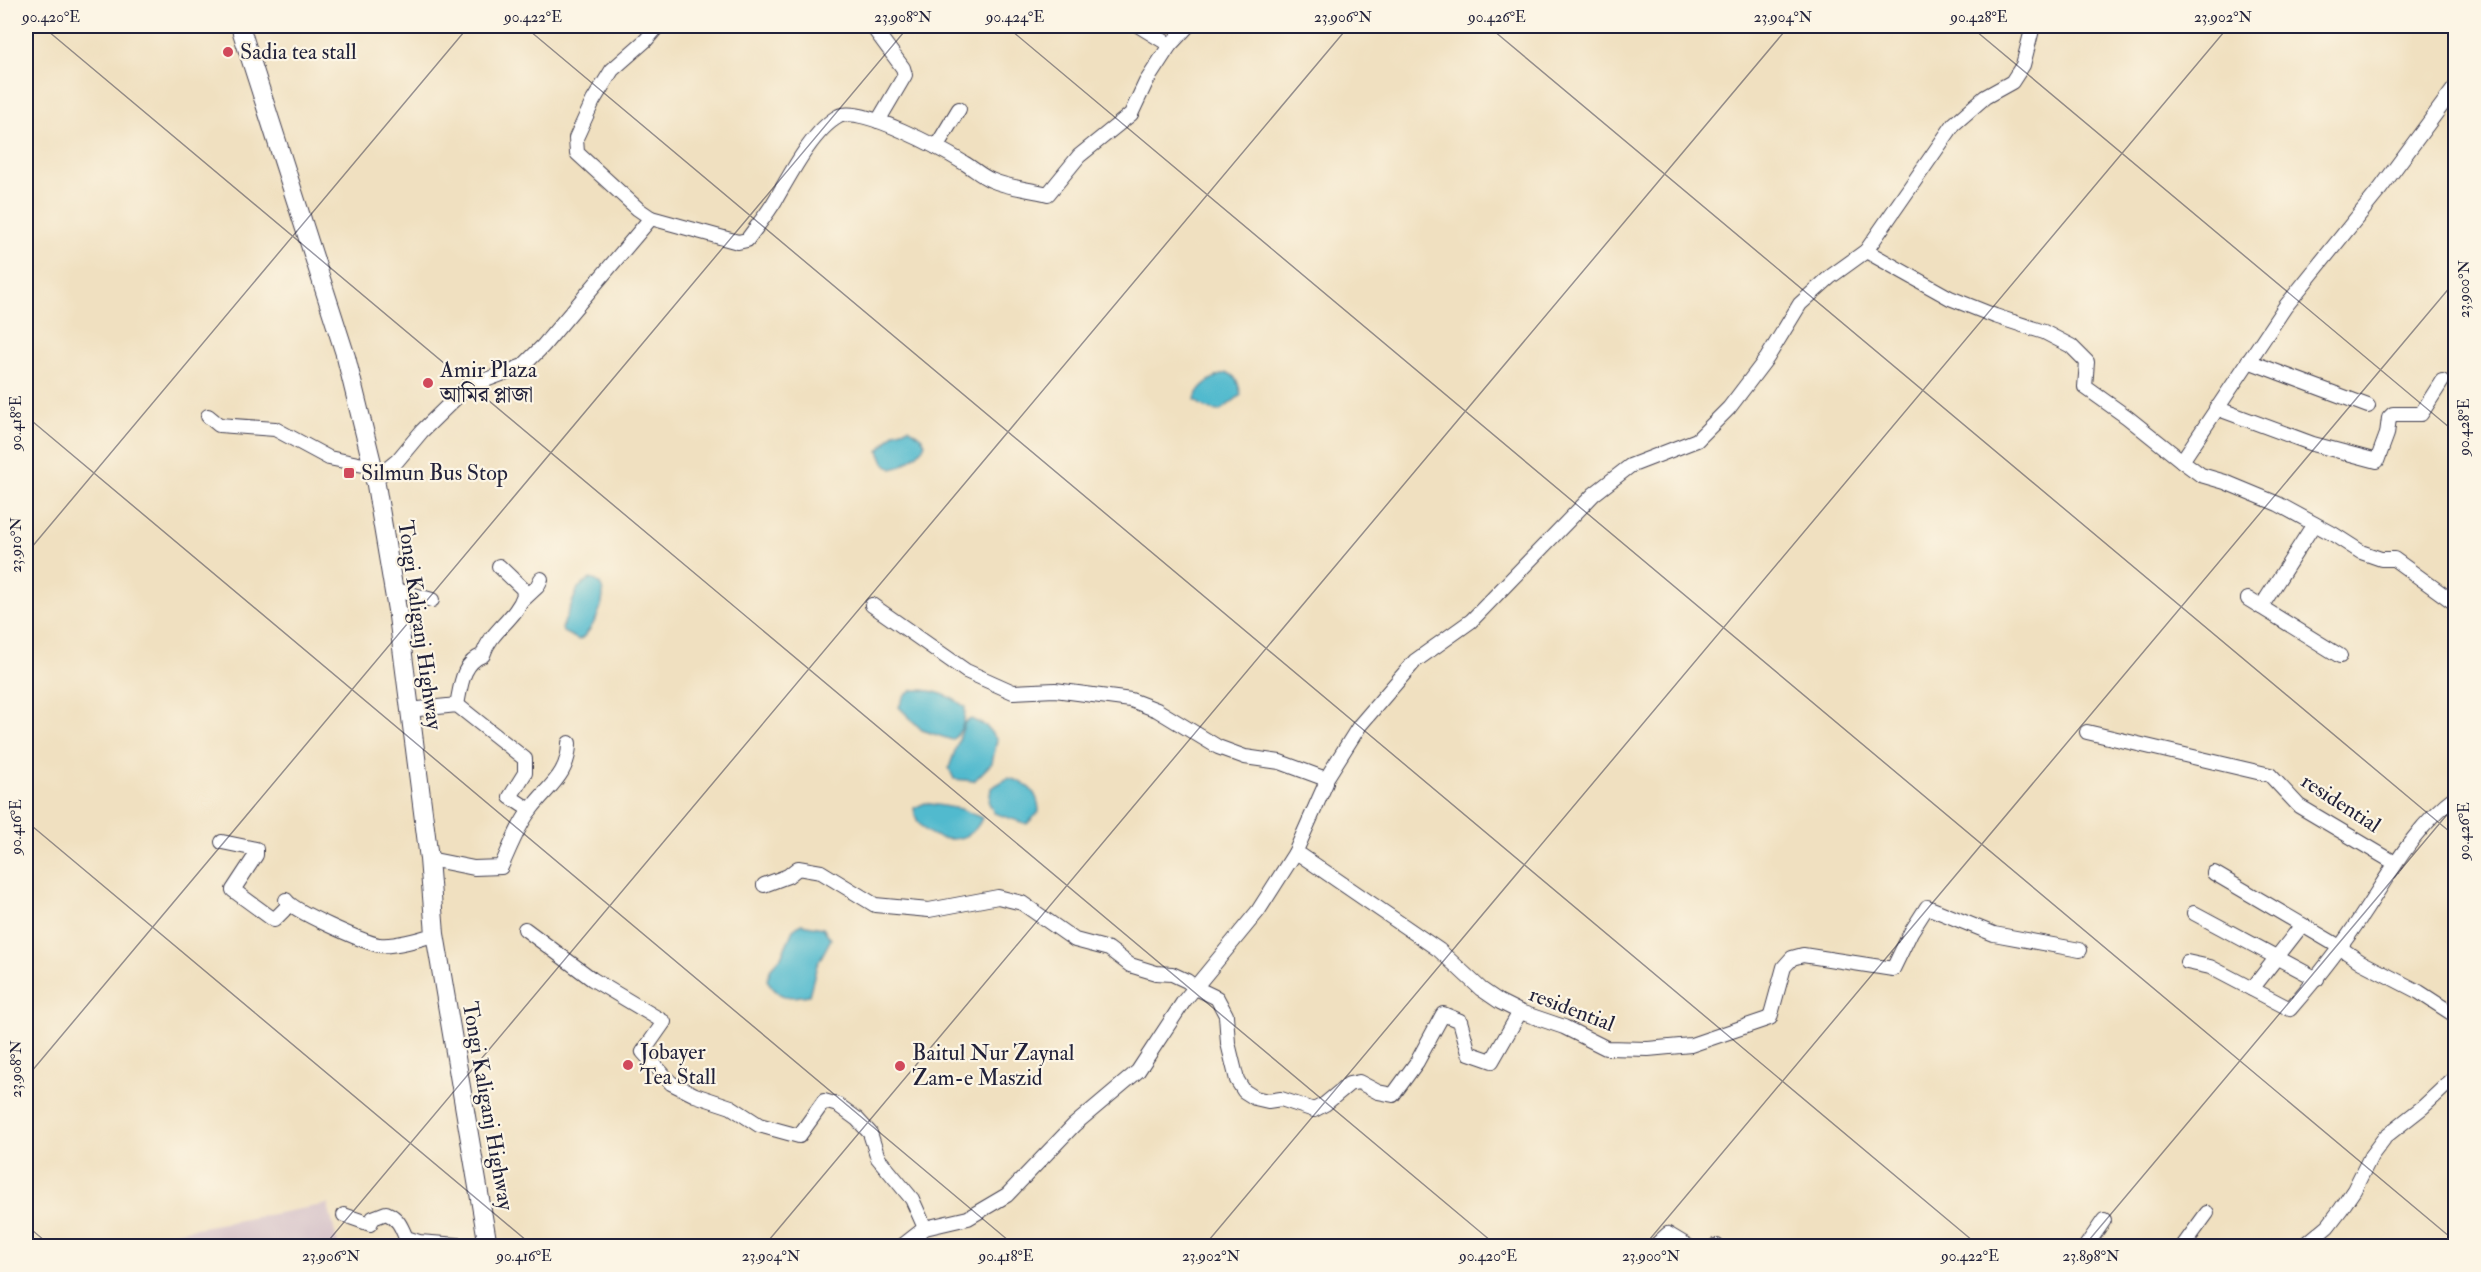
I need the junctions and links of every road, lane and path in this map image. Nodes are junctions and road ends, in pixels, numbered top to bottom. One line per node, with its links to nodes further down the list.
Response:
1 (240, 26): 20 (main road, Tongi Kaliganj Highway)
2 (658, 26): 12 (street)
3 (872, 26): 10 (street)
4 (1138, 26): 7 (street)
5 (1188, 26): 7 (street)
6 (2033, 26): 13 (street)
7 (1170, 45): 11 (street)
8 (2456, 86): 14 (street)
9 (959, 109): 11 (street)
10 (878, 121): 11 (street); 12 (street)
11 (936, 147)
12 (651, 218): 20 (street)
13 (1866, 251): 19 (street); 36 (street)
14 (2248, 361): 16 (street); 17 (street)
15 (2442, 381): 17 (street)
16 (2368, 406)
17 (2216, 408): 19 (street)
18 (208, 416): 20 (street)
19 (2182, 461): 21 (street)
20 (373, 474): 24 (main road, Tongi Kaliganj Highway)
21 (2314, 524): 28 (street); 30 (street)
22 (498, 566): 27 (street)
23 (541, 579): 27 (street)
24 (393, 589): 26 (street); 33 (main road, Tongi Kaliganj Highway)
25 (2248, 599): 30 (street)
26 (432, 600)
27 (522, 601): 32 (street)
28 (2456, 604)
29 (872, 605): 36 (street)
30 (2261, 606): 31 (street)
31 (2340, 656)
32 (457, 705): 33 (street); 38 (street)
33 (409, 710): 41 (main road, Tongi Kaliganj Highway)
34 (2087, 732): 42 (street, residential)
35 (569, 744): 38 (street)
36 (1326, 779): 40 (street)
37 (2456, 796): 42 (street)
38 (530, 810): 41 (street)
39 (222, 842): 48 (street)
40 (1294, 853): 54 (street); 56 (street, residential)
41 (429, 859): 48 (main road, Tongi Kaliganj Highway)
42 (2395, 862): 49 (street, residential)
43 (2214, 873): 46 (street)
44 (764, 885): 54 (street)
45 (2194, 913): 51 (street)
46 (2302, 925): 49 (street); 51 (street)
47 (525, 929): 62 (street)
48 (435, 934): 64 (main road, Tongi Kaliganj Highway)
49 (2340, 948): 53 (street, residential); 57 (street)
50 (2080, 950): 56 (street, residential)
51 (2277, 957): 53 (street); 55 (street)
52 (2187, 962): 55 (street)
53 (2316, 979): 55 (street, residential)
54 (1196, 988): 56 (street); 62 (street)
55 (2252, 989)
56 (1520, 1012)
57 (2456, 1016)
58 (2456, 1077): 70 (street)
59 (2207, 1213): 69 (street)
60 (344, 1215): 63 (street)
61 (2104, 1220): 68 (street)
62 (925, 1228): 65 (street)
63 (471, 1246)
64 (488, 1246)
65 (902, 1246)
66 (1655, 1246): 67 (street)
67 (1688, 1246)
68 (2086, 1246)
69 (2183, 1246)
70 (2304, 1246)

